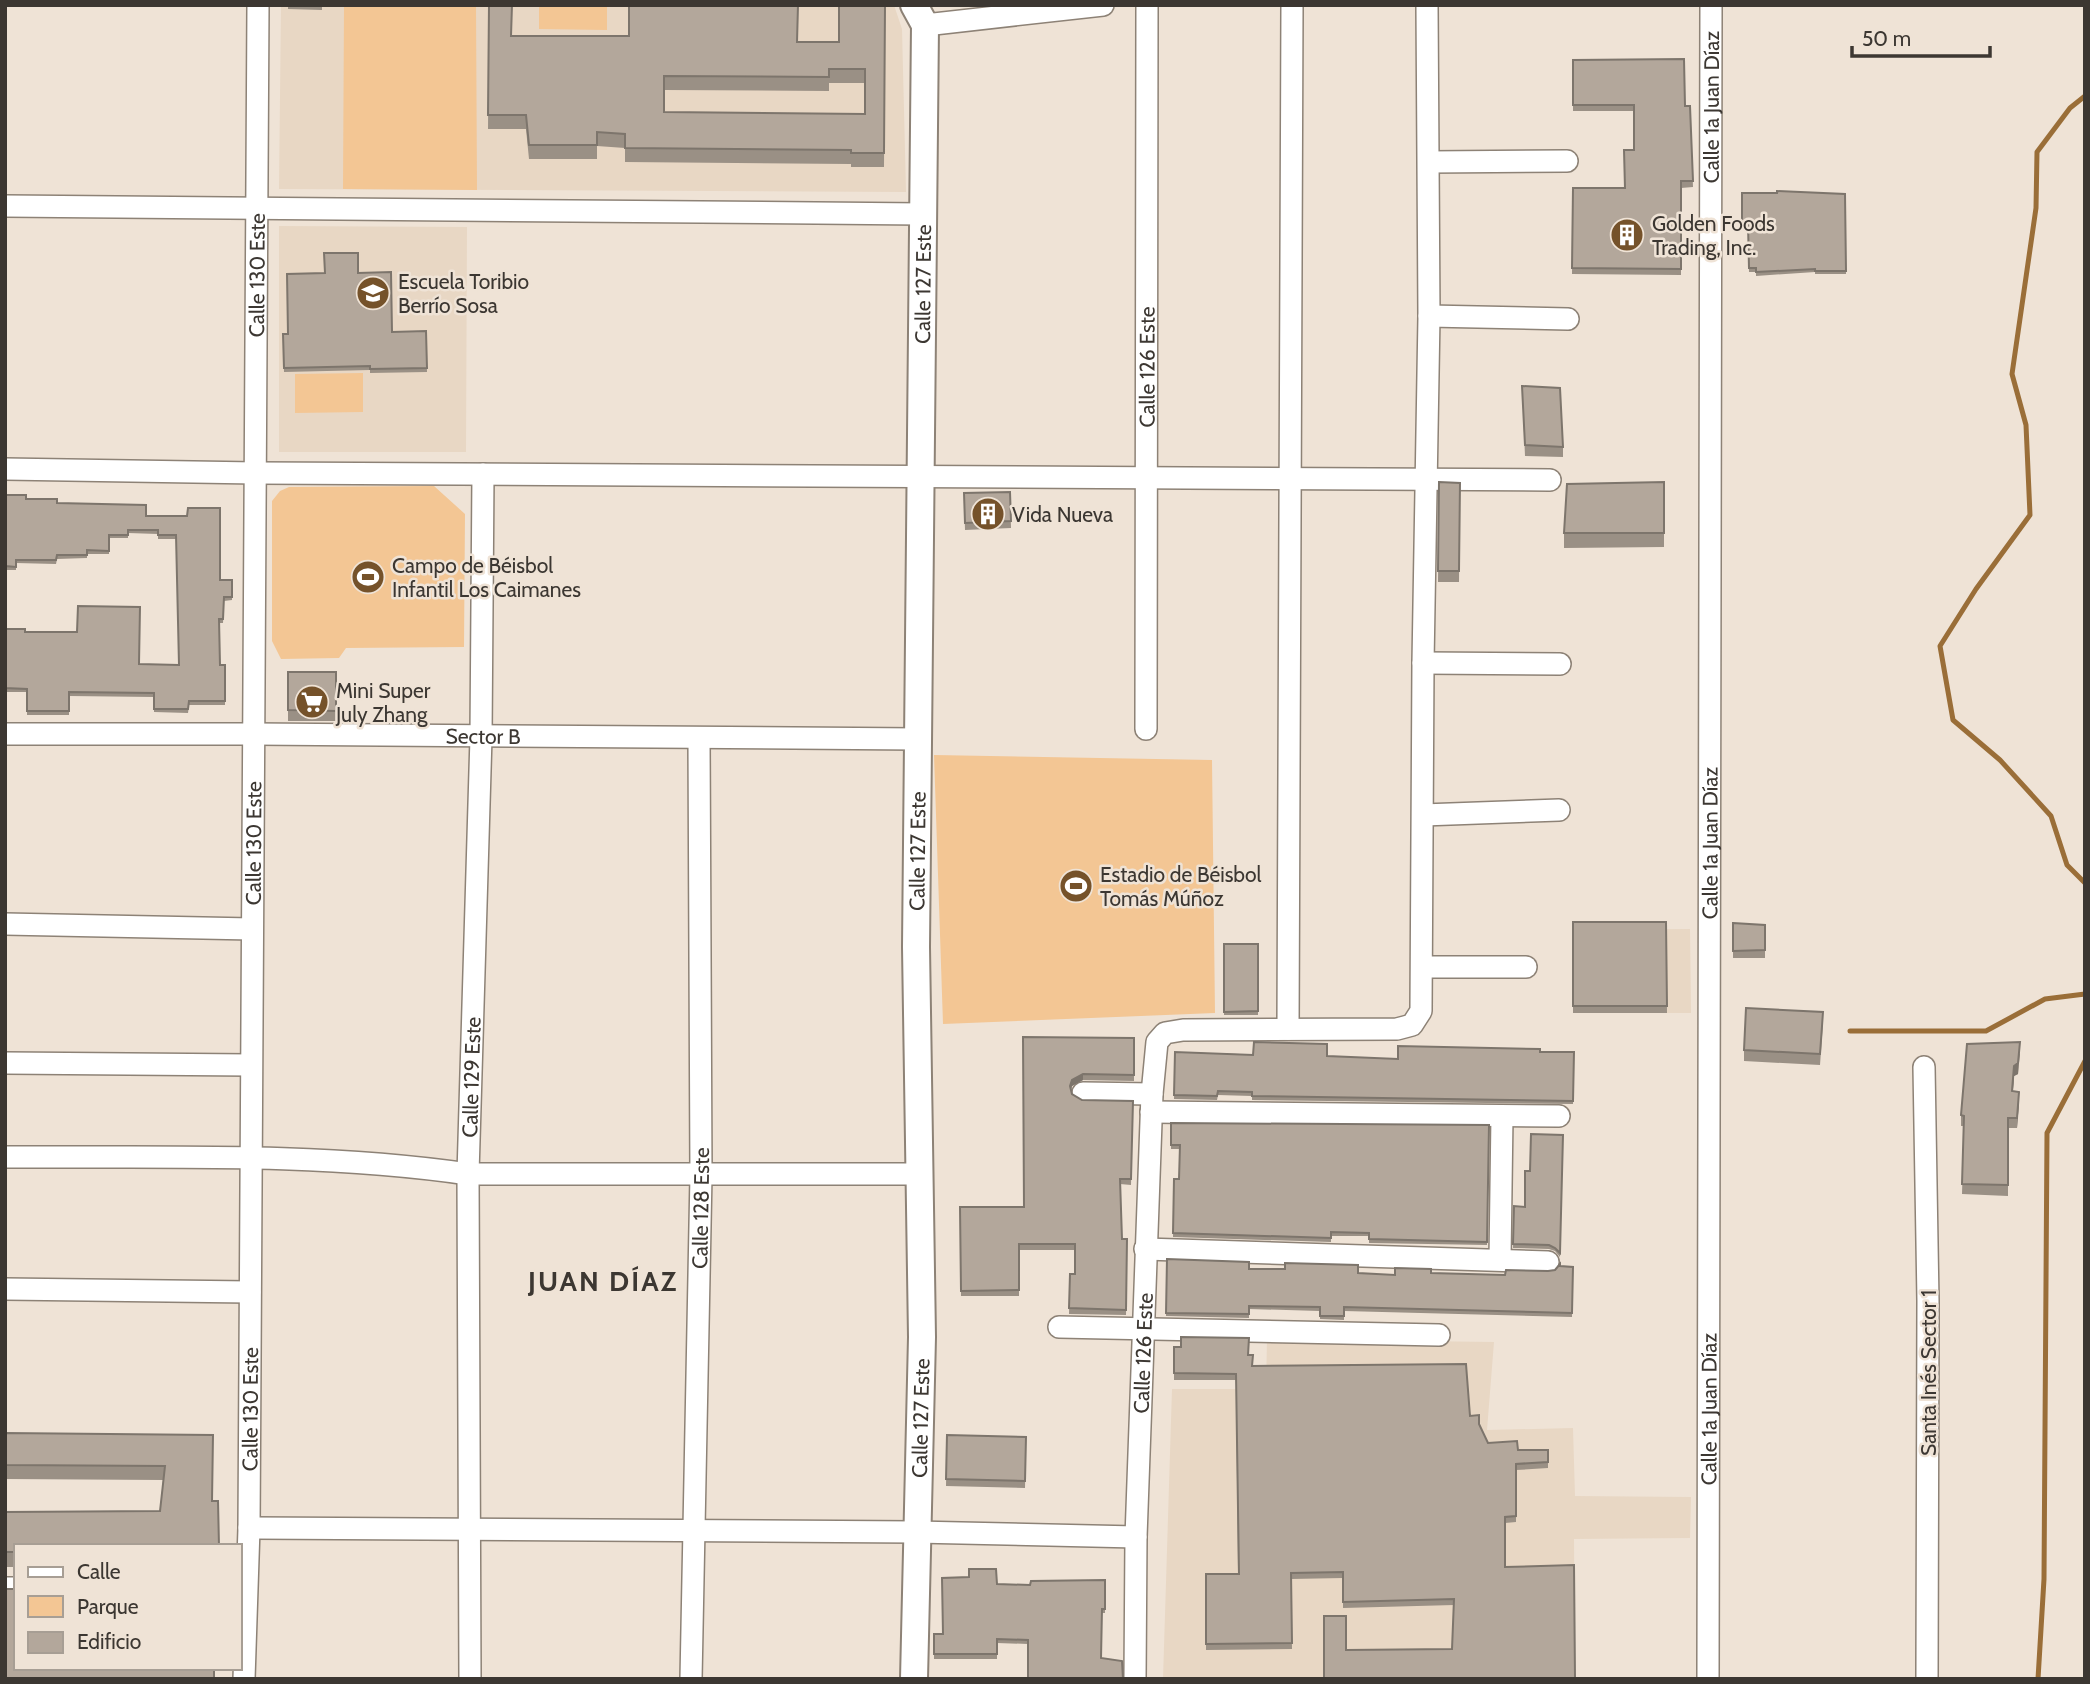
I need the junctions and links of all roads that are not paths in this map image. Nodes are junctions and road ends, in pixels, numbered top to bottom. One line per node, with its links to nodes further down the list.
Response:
1 (258, 5): 11 (street, Calle 130 Este)
2 (1103, 5): 7 (street)
3 (1147, 5): 20 (street, Calle 126 Este)
4 (1292, 5): 21 (street)
5 (1427, 5): 9 (street)
6 (1711, 5): 69 (street, Calle 1a Juan Díaz)
7 (920, 15): 12 (street, Calle 127 Este)
8 (1567, 161): 9 (street)
9 (1429, 162): 13 (street)
10 (5, 206): 11 (street)
11 (256, 208): 12 (street); 16 (street, Calle 130 Este)
12 (923, 214): 18 (street, Calle 127 Este)
13 (1429, 316): 14 (street); 19 (street)
14 (1568, 319)
15 (5, 469): 16 (street)
16 (257, 473): 17 (street); 27 (street, Calle 130 Este)
17 (483, 474): 18 (street); 28 (street, Calle 129 Este)
18 (921, 476): 20 (street); 30 (street, Calle 127 Este)
19 (1425, 478): 21 (street); 22 (street); 23 (street)
20 (1145, 479): 21 (street); 25 (street, Calle 126 Este)
21 (1289, 480): 37 (street)
22 (1550, 480)
23 (1423, 663): 24 (street); 32 (street)
24 (1560, 664)
25 (1146, 729)
26 (5, 734): 27 (street, Sector B)
27 (254, 734): 28 (street, Sector B); 34 (street, Calle 130 Este)
28 (481, 737): 29 (street, Sector B); 47 (street, Calle 129 Este)
29 (699, 738): 30 (street, Sector B); 49 (street, Calle 128 Este)
30 (918, 739): 48 (street, Calle 127 Este)
31 (1559, 810): 32 (street)
32 (1423, 815): 35 (street)
33 (5, 924): 34 (street)
34 (252, 929): 39 (street, Calle 130 Este)
35 (1422, 967): 36 (street); 37 (street)
36 (1526, 967)
37 (1288, 1029): 42 (street, Calle 126 Este)
38 (5, 1063): 39 (street)
39 (251, 1065): 46 (street, Calle 130 Este)
40 (1924, 1067): 70 (street, Santa Inés Sector 1)
41 (1083, 1093): 42 (street)
42 (1151, 1103): 43 (street); 50 (street, Calle 126 Este)
43 (1502, 1116): 44 (street); 51 (street)
44 (1559, 1116)
45 (5, 1157): 46 (street)
46 (250, 1158): 47 (street); 54 (street, Calle 130 Este)
47 (468, 1174): 49 (street); 59 (street, Calle 129 Este)
48 (920, 1174): 49 (street); 61 (street, Calle 127 Este)
49 (701, 1175): 60 (street, Calle 128 Este)
50 (1145, 1249): 51 (street); 56 (street, Calle 126 Este)
51 (1500, 1259): 52 (street)
52 (1548, 1262)
53 (5, 1289): 54 (street)
54 (250, 1292): 58 (street, Calle 130 Este)
55 (1059, 1327): 56 (street)
56 (1143, 1329): 57 (street); 62 (street, Calle 126 Este)
57 (1439, 1335)
58 (249, 1528): 59 (street); 63 (street, Calle 130 Este)
59 (468, 1528): 60 (street); 65 (street, Calle 129 Este)
60 (694, 1531): 61 (street); 66 (street, Calle 128 Este)
61 (916, 1532): 62 (street); 67 (street, Calle 127 Este)
62 (1136, 1537): 68 (street, Calle 126 Este)
63 (243, 1592): 64 (street, Calle 130 Este)
64 (244, 1679)
65 (470, 1679)
66 (691, 1679)
67 (914, 1679)
68 (1135, 1679)
69 (1708, 1679)
70 (1927, 1679)

